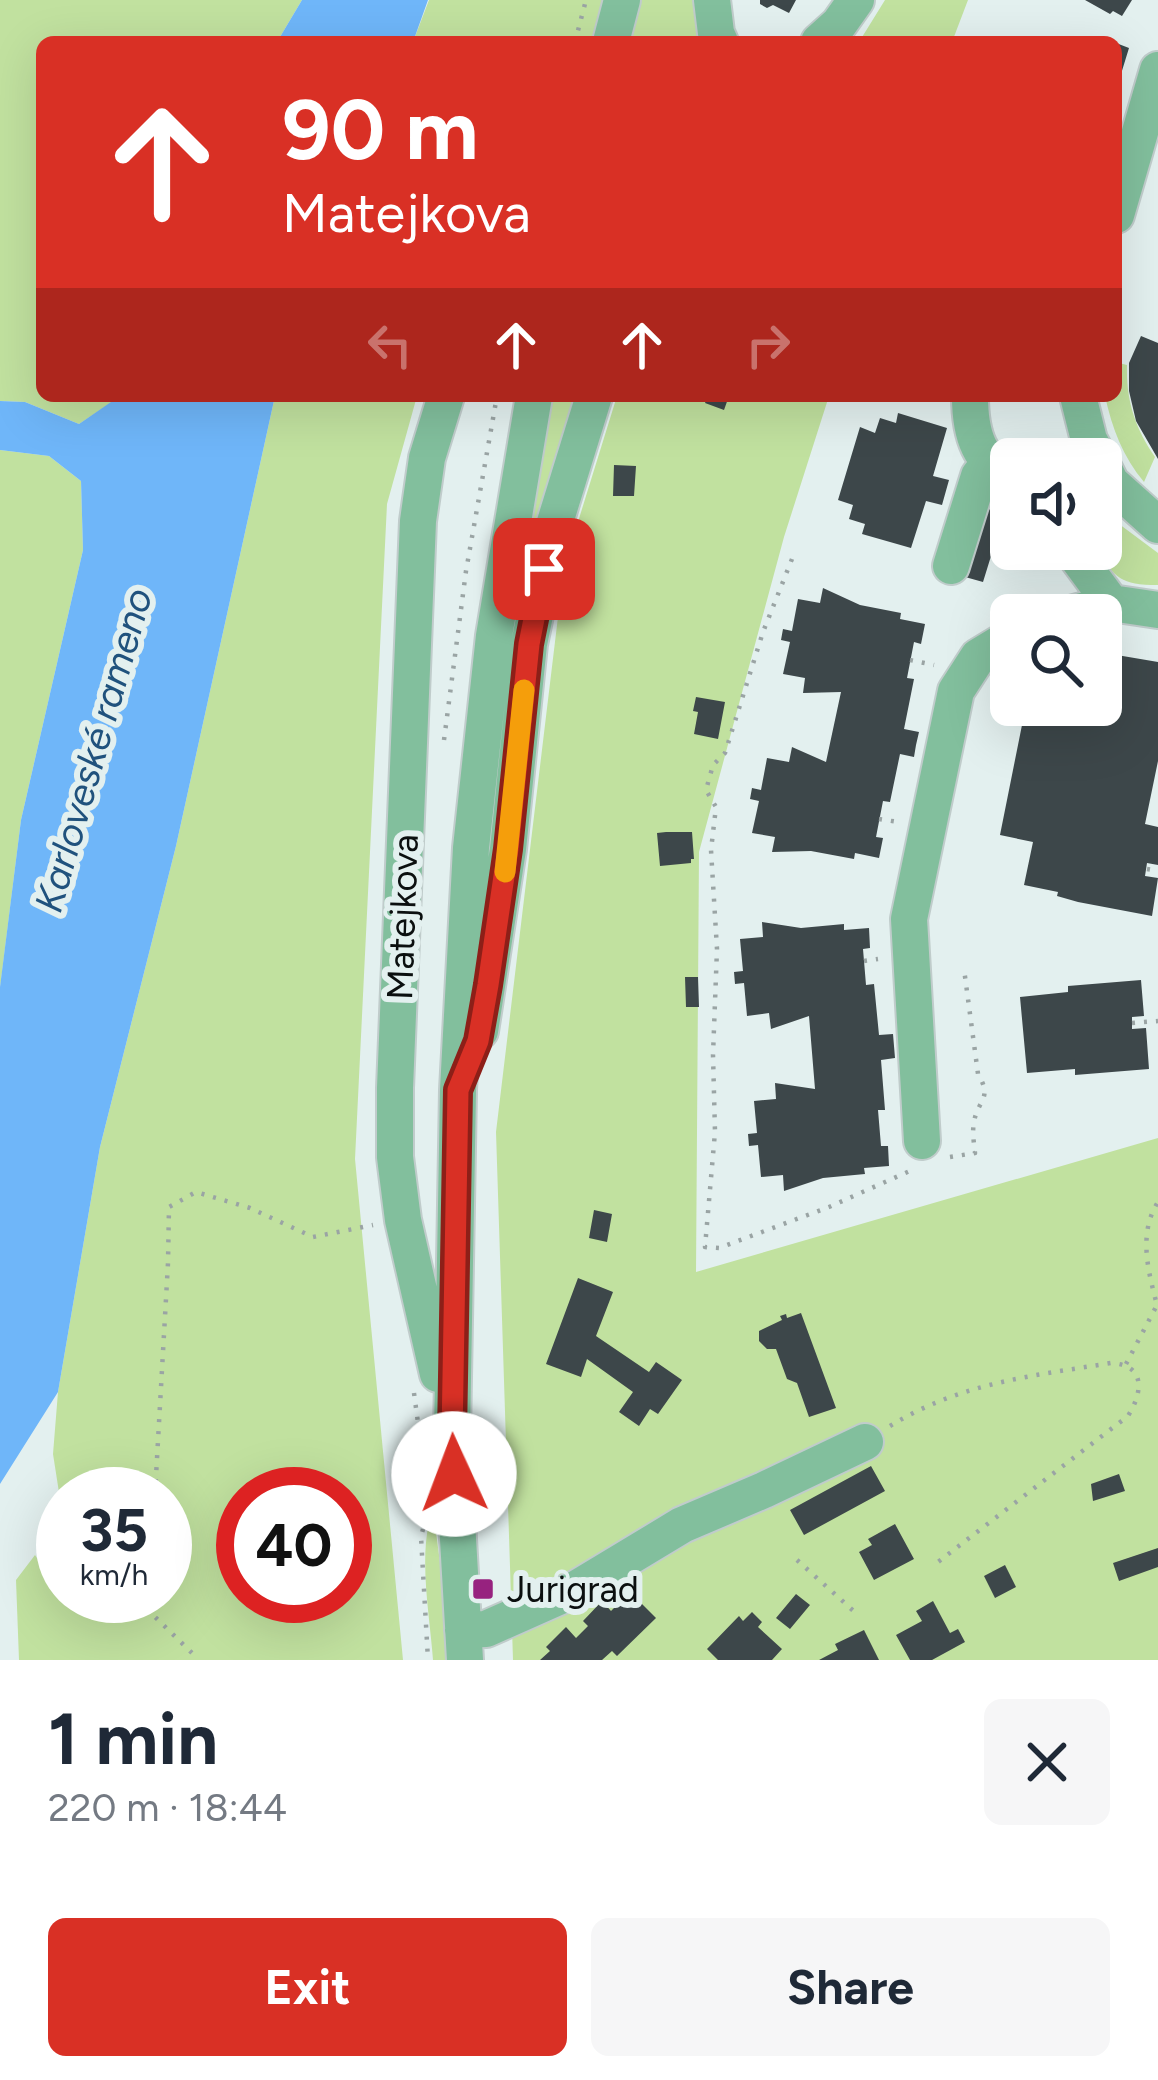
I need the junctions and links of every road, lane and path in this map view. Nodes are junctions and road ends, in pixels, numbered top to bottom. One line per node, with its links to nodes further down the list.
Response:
1 (586, 0): 5 (path)
2 (622, 0): 6 (street)
3 (712, 0): 7 (street)
4 (856, 0): 8 (street)
5 (577, 36)
6 (612, 36)
7 (717, 36)
8 (826, 36)
9 (1158, 70): 10 (street)
10 (1122, 194)
11 (444, 402): 33 (street, Matejkova)
12 (533, 402): 34 (street)
13 (592, 402): 34 (street)
14 (970, 402): 17 (street)
15 (1080, 402): 16 (street)
16 (1088, 438)
17 (990, 462)
18 (990, 476): 22 (street)
19 (1122, 493): 20 (street)
20 (1158, 525)
21 (792, 559): 35 (path)
22 (951, 566)
23 (1086, 570): 24 (street)
24 (1104, 594)
25 (1122, 605): 26 (street)
26 (1158, 610)
27 (990, 649): 35 (street)
28 (1147, 869): 29 (path)
29 (1158, 871)
30 (964, 969): 35 (path)
31 (1158, 1021): 32 (path)
32 (1132, 1023)
33 (396, 1075): 34 (street); 40 (street, Matejkova)
34 (458, 1090): 40 (street)
35 (925, 1156)
36 (1158, 1202): 38 (path)
37 (385, 1223): 42 (path)
38 (1126, 1364): 41 (path); 45 (path)
39 (412, 1385): 40 (path)
40 (436, 1433): 48 (street)
41 (865, 1442): 48 (street)
42 (155, 1467)
43 (425, 1522): 50 (path)
44 (796, 1560): 46 (path)
45 (938, 1562)
46 (858, 1616)
47 (161, 1623): 49 (path)
48 (464, 1645)
49 (190, 1660)
50 (428, 1660)

